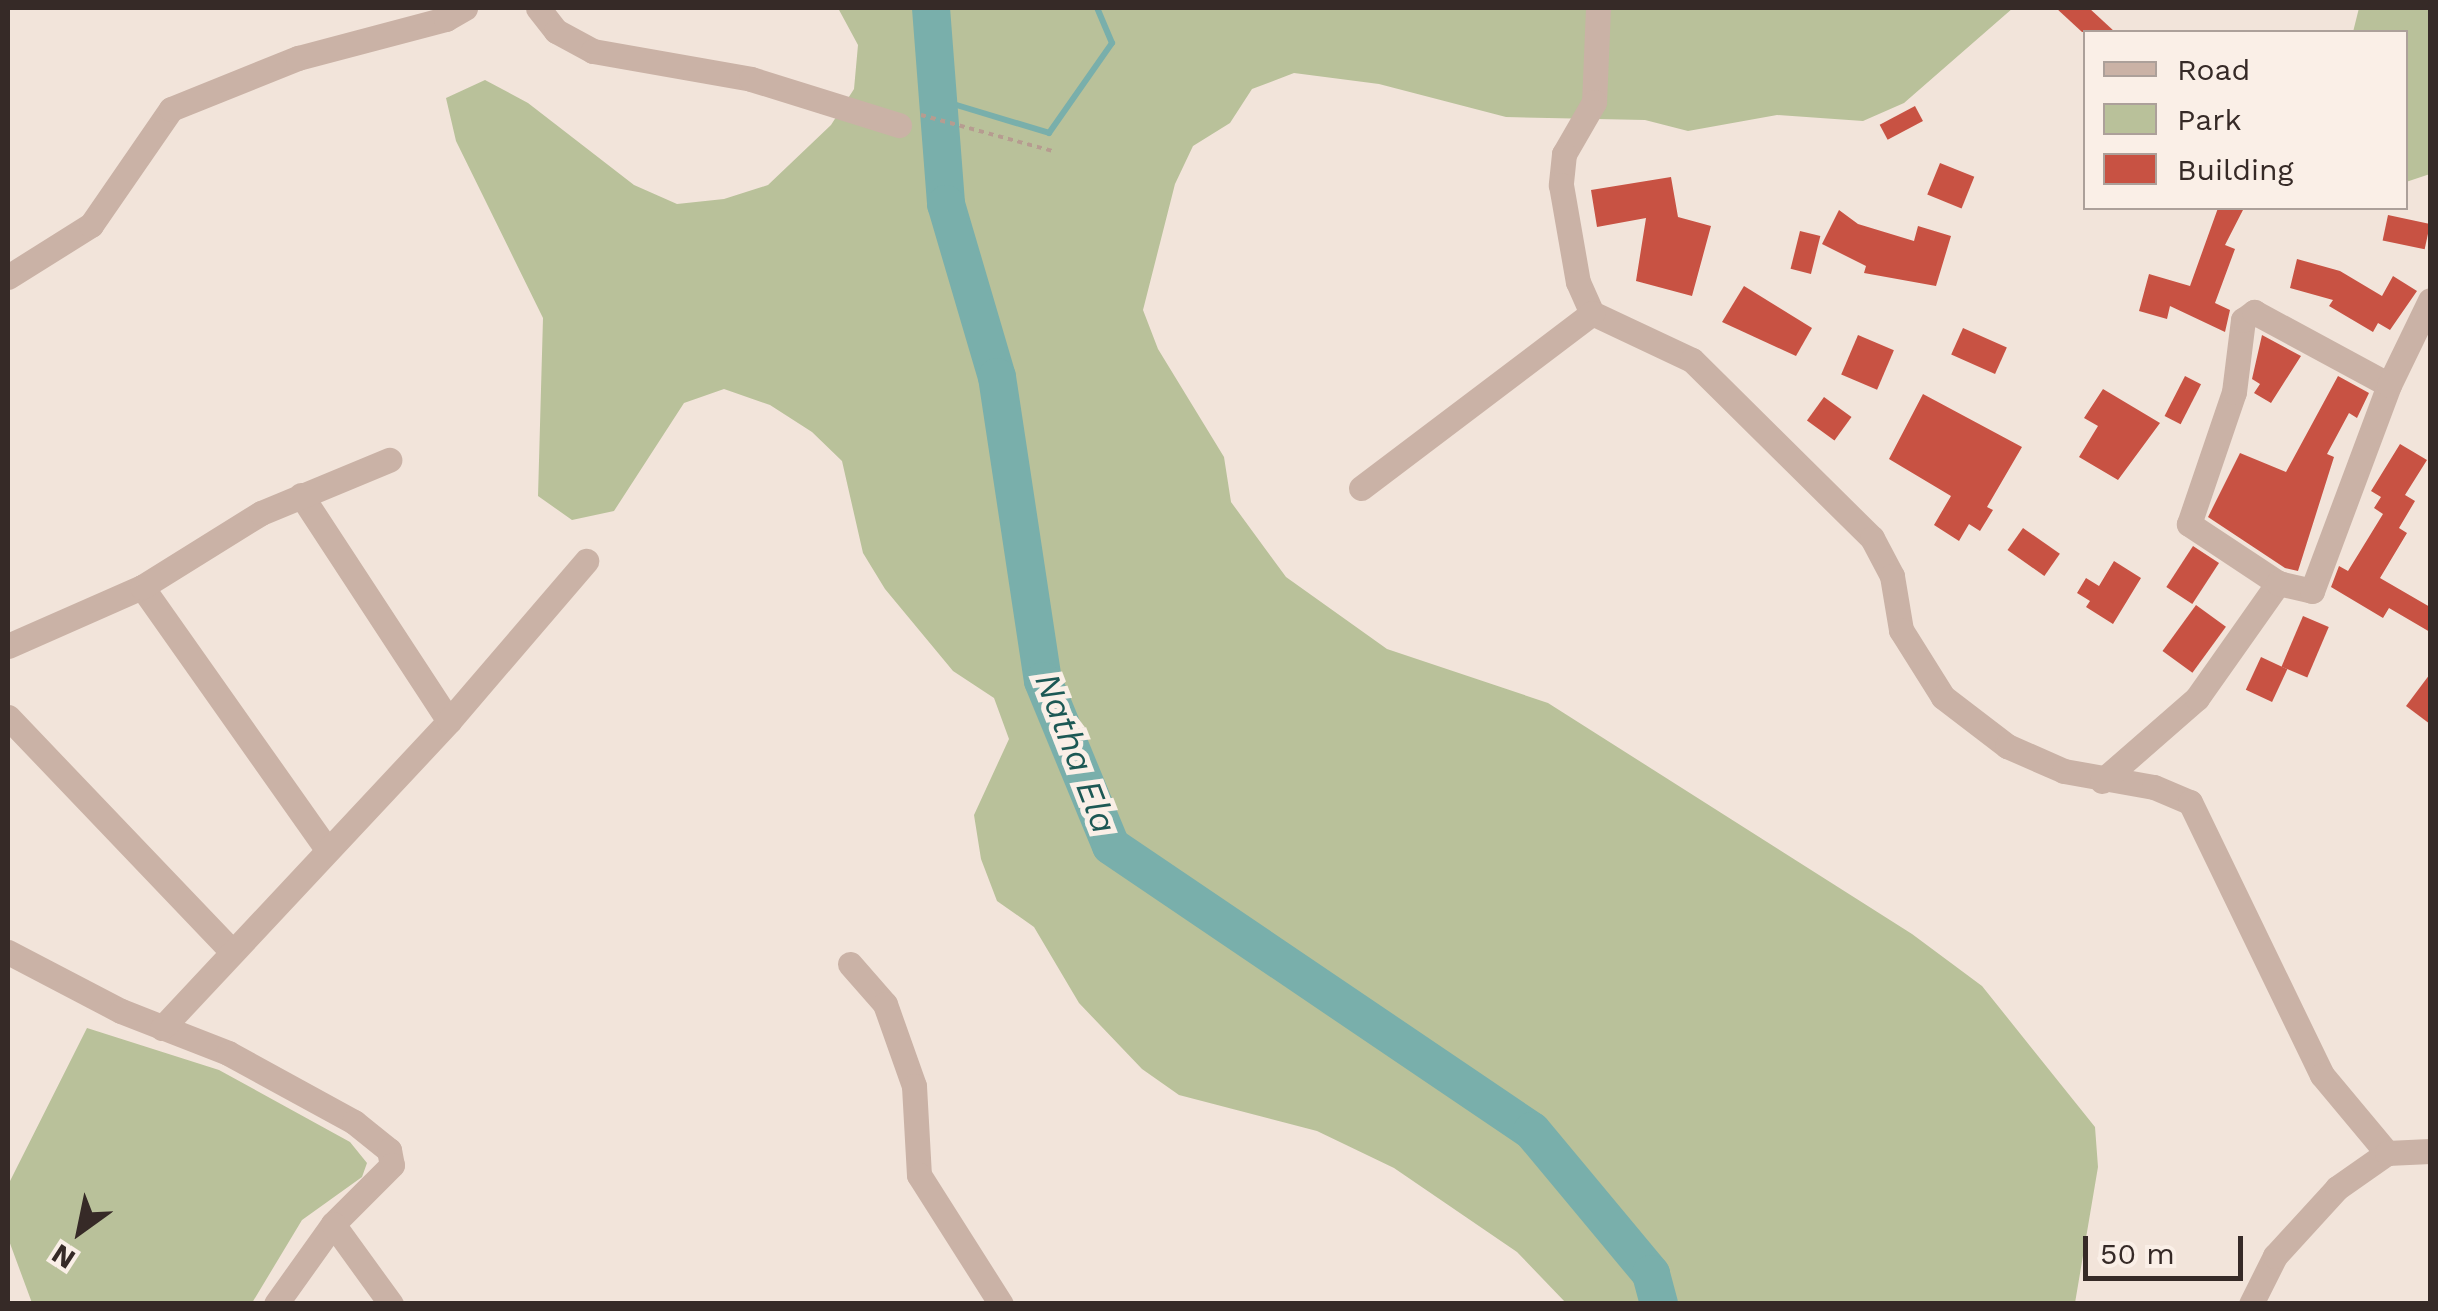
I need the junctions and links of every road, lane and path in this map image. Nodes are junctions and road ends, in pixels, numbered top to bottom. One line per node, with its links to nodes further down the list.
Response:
1 (465, 8): 7 (street)
2 (538, 8): 5 (street)
3 (1598, 8): 9 (street)
4 (925, 113): 6 (path)
5 (899, 126)
6 (1053, 151)
7 (10, 272)
8 (2430, 300): 10 (street)
9 (1592, 313): 12 (street); 20 (street)
10 (2389, 385): 15 (street); 15 (street)
11 (389, 460): 13 (street)
12 (1361, 488)
13 (301, 494): 16 (street); 19 (street)
14 (586, 561): 19 (street)
15 (2278, 583): 20 (street)
16 (142, 588): 17 (street); 21 (street)
17 (8, 646)
18 (8, 718): 22 (street)
19 (449, 721): 21 (street)
20 (2102, 781): 27 (street)
21 (326, 848): 22 (street)
22 (232, 951): 25 (street)
23 (8, 952): 25 (street)
24 (850, 964): 31 (street)
25 (162, 1028): 28 (street)
26 (2430, 1150): 27 (street)
27 (2387, 1153): 32 (street)
28 (333, 1224): 29 (street); 30 (street)
29 (276, 1304)
30 (391, 1304)
31 (1001, 1304)
32 (2251, 1304)

